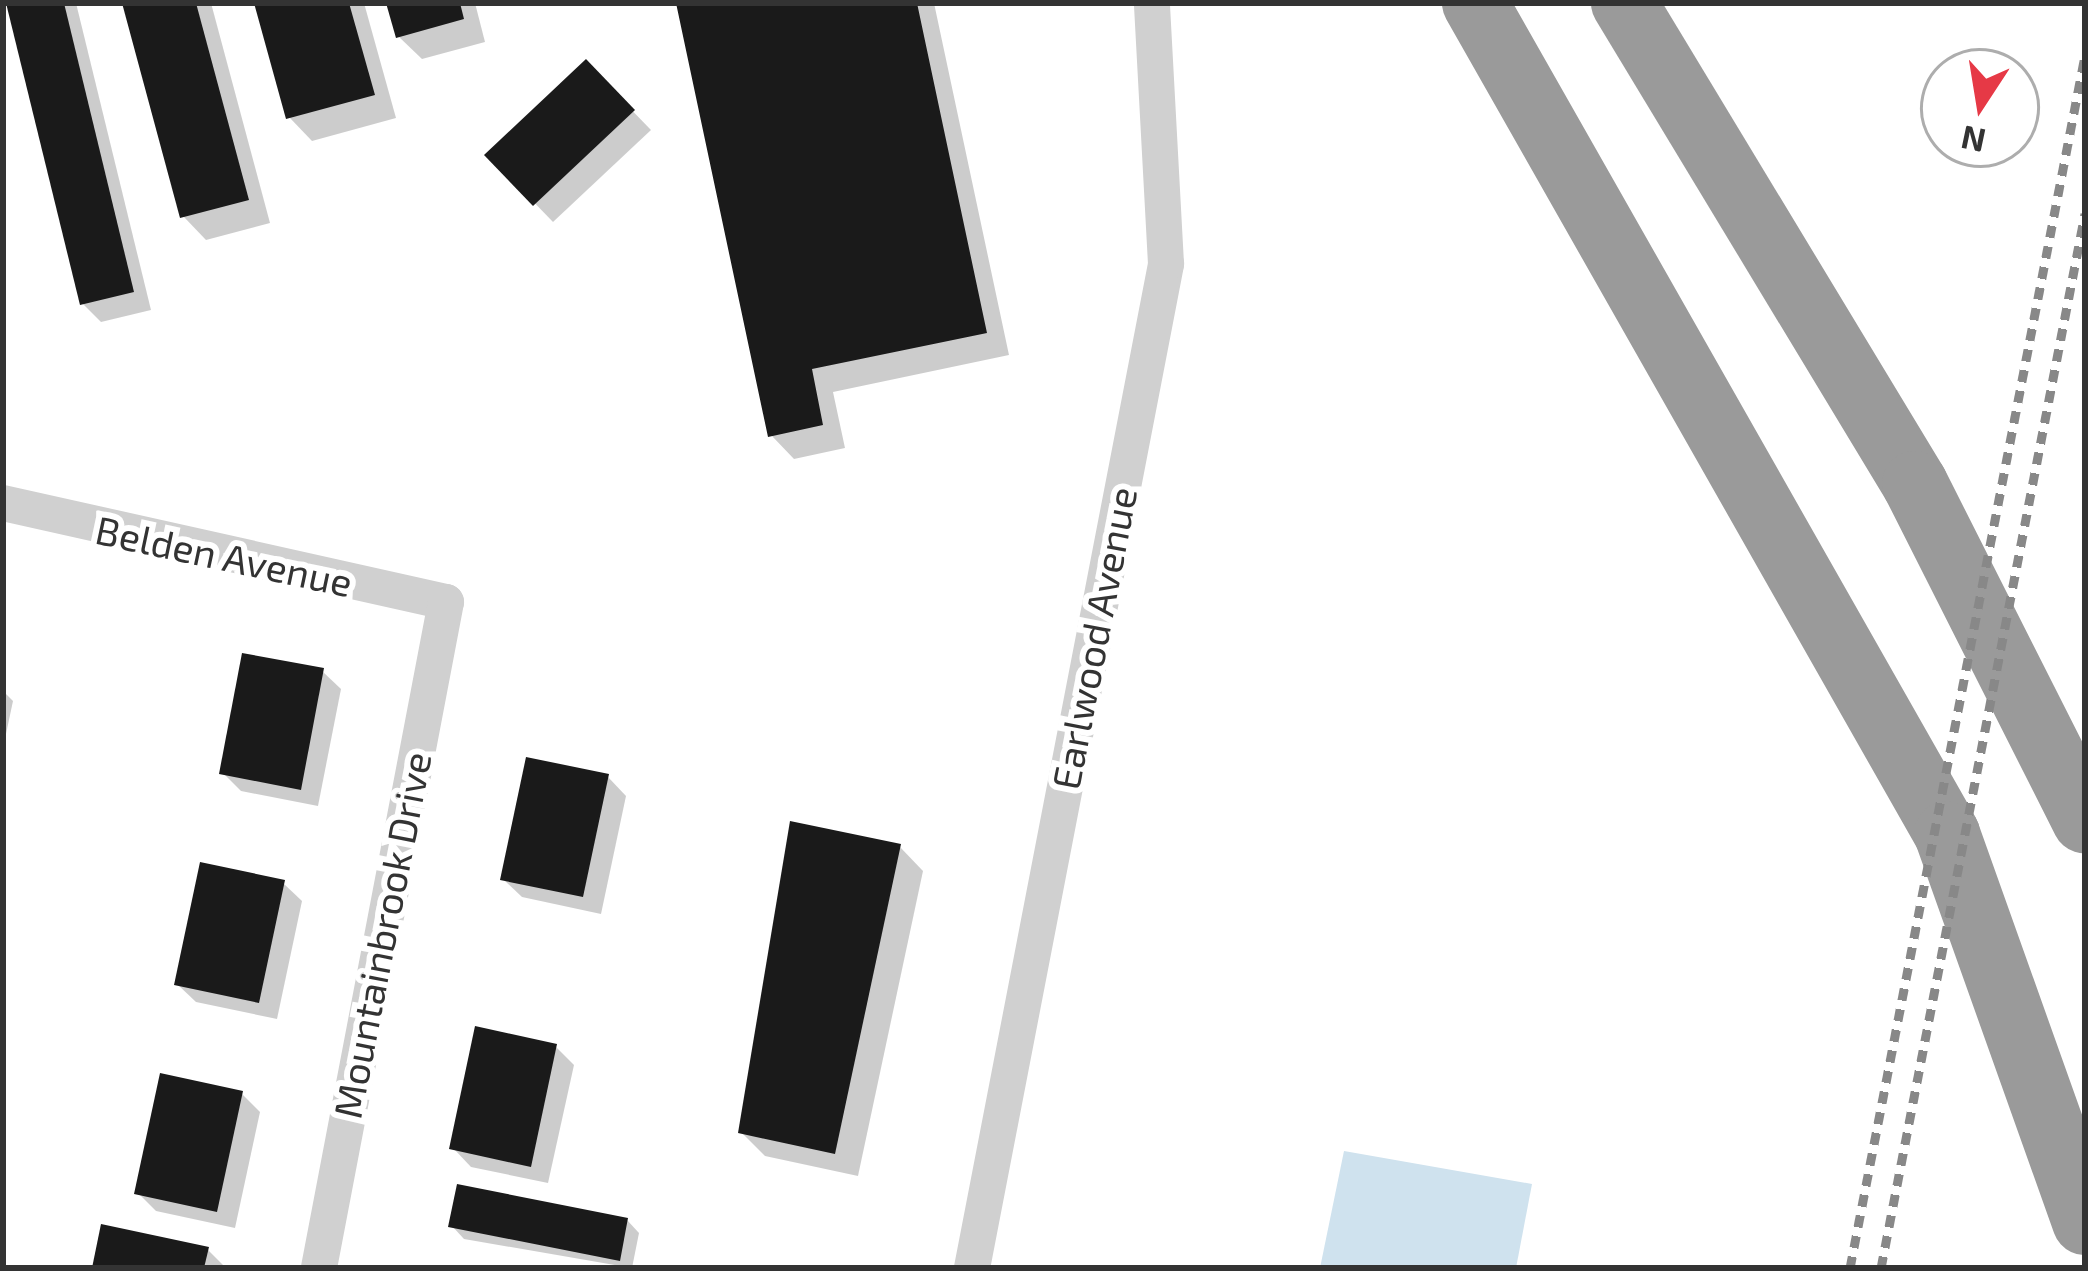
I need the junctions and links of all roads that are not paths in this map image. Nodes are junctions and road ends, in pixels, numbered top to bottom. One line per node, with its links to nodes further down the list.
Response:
1 (1152, 3): 9 (street, Earlwood Avenue)
2 (1475, 3): 7 (highway)
3 (1624, 3): 6 (highway)
4 (3, 503): 5 (street, Belden Avenue)
5 (446, 602): 8 (street, Mountainbrook Drive)
6 (2085, 820)
7 (2085, 1222)
8 (319, 1268)
9 (972, 1268)

